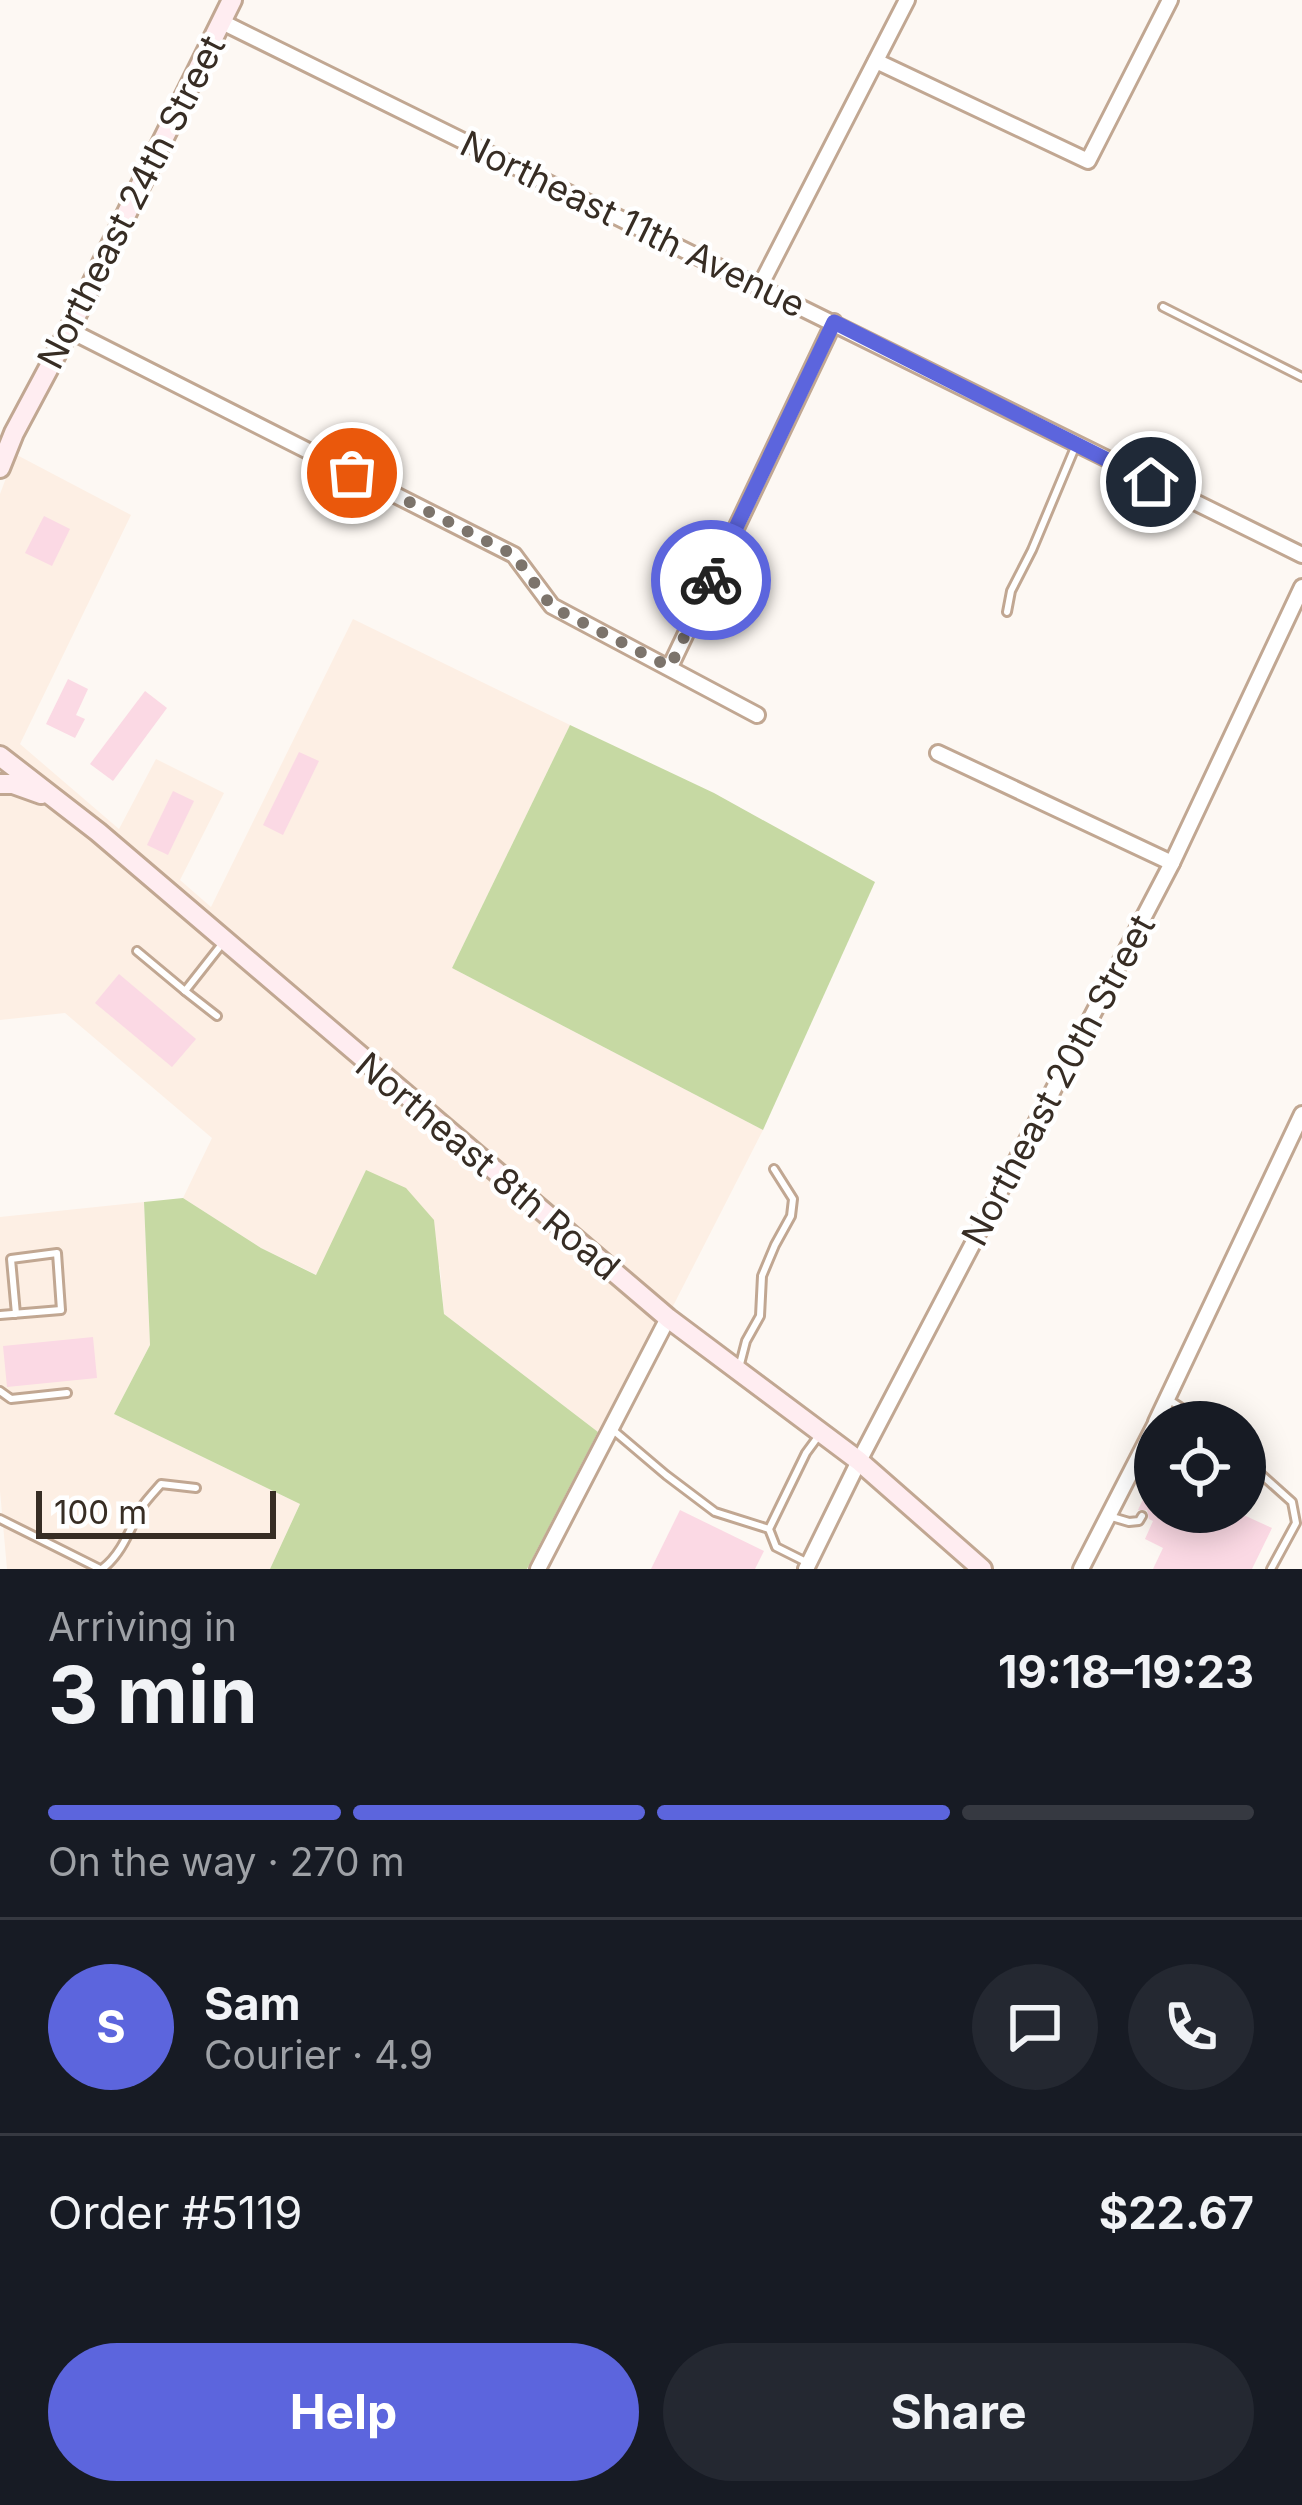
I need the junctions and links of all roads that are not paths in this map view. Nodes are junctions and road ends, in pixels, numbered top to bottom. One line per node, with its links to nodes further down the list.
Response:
1 (232, 0): 4 (main road, Northeast 24th Street)
2 (907, 0): 5 (street)
3 (1170, 0): 5 (street)
4 (222, 22): 6 (street, Northeast 11th Avenue); 9 (main road, Northeast 24th Street)
5 (876, 61): 6 (street)
6 (759, 288): 8 (street, Northeast 11th Avenue)
7 (1163, 307): 10 (lane)
8 (834, 322): 11 (street, Northeast 11th Avenue); 16 (street)
9 (69, 330): 12 (main road, Northeast 24th Street); 16 (street)
10 (1302, 377)
11 (1076, 445): 13 (street, Northeast 11th Avenue); 15 (lane)
12 (0, 468)
13 (1302, 555)
14 (1302, 587): 22 (street, Northeast 20th Street)
15 (1006, 612)
16 (670, 667): 17 (street)
17 (757, 715)
18 (938, 753): 22 (street)
19 (0, 756): 21 (main road, Northeast 8th Road)
20 (0, 784): 21 (main road)
21 (61, 802): 23 (main road, Northeast 8th Road)
22 (1172, 863): 39 (street, Northeast 20th Street)
23 (224, 941): 25 (lane); 31 (main road, Northeast 8th Road)
24 (137, 951): 25 (lane)
25 (185, 991): 26 (lane)
26 (217, 1016)
27 (1302, 1114): 35 (street)
28 (774, 1169): 32 (lane)
29 (16, 1314): 29 (lane); 30 (lane)
30 (0, 1315)
31 (668, 1318): 32 (main road, Northeast 8th Road); 37 (street)
32 (738, 1371): 38 (main road, Northeast 8th Road)
33 (0, 1391): 34 (lane)
34 (68, 1393)
35 (1168, 1399): 36 (lane)
36 (1171, 1401)
37 (611, 1428): 46 (lane); 47 (street)
38 (821, 1433): 39 (main road, Northeast 8th Road); 46 (lane)
39 (859, 1461): 48 (street, Northeast 20th Street); 51 (main road, Northeast 8th Road)
40 (1134, 1466): 43 (street)
41 (1266, 1479): 53 (lane)
42 (196, 1488): 49 (lane)
43 (1108, 1516): 45 (lane); 52 (street)
44 (0, 1520): 49 (lane)
45 (1134, 1521)
46 (770, 1529): 48 (lane)
47 (541, 1563): 50 (street)
48 (808, 1567)
49 (101, 1569)
50 (560, 1569)
51 (982, 1569)
52 (1081, 1569)
53 (1271, 1569)

